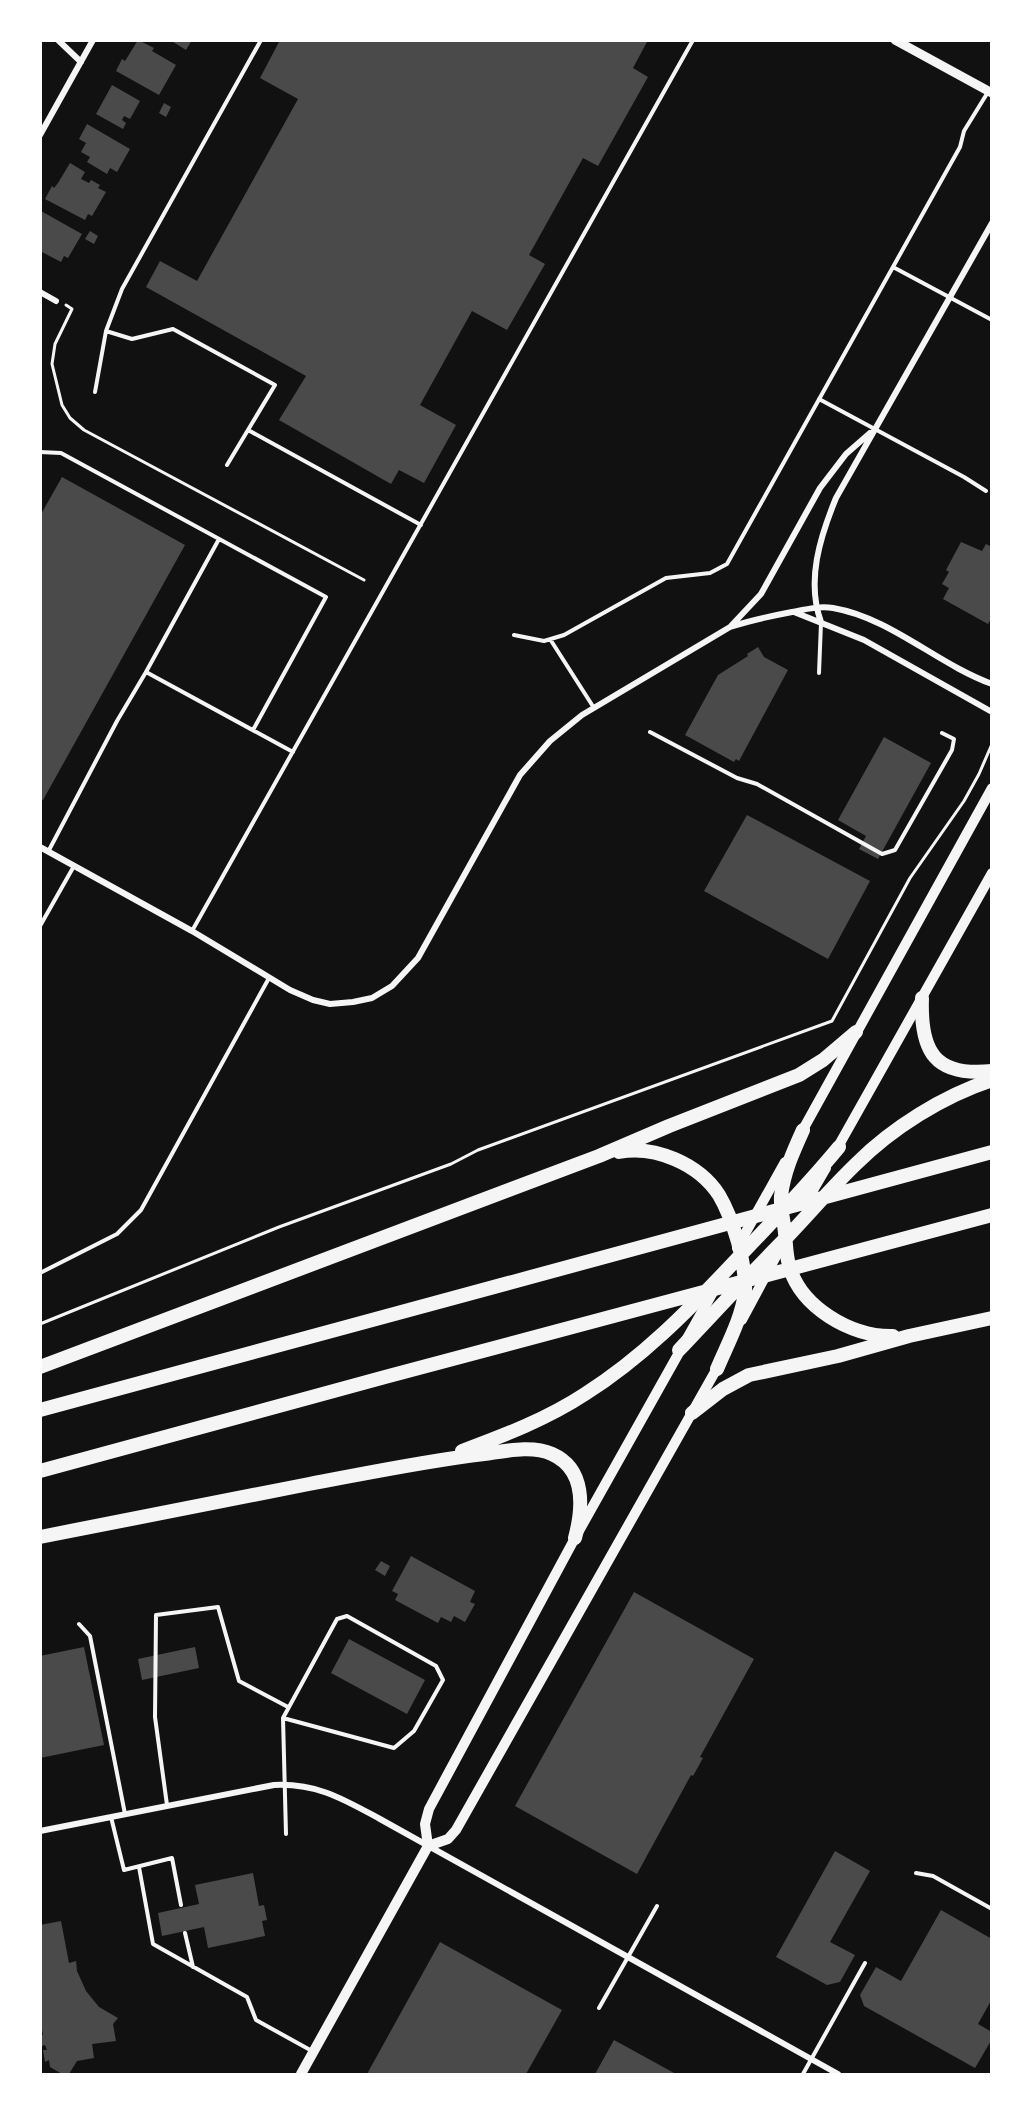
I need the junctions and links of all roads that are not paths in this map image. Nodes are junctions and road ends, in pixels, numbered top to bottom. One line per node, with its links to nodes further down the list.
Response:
1 (58, 40): 6 (street)
2 (93, 40): 6 (street)
3 (261, 40): 15 (lane)
4 (693, 40): 23 (lane)
5 (895, 40): 7 (street)
6 (81, 62): 8 (street)
7 (990, 92): 10 (lane)
8 (40, 135)
9 (992, 223): 12 (street)
10 (893, 267): 12 (lane); 17 (lane)
11 (40, 292): 13 (street)
12 (950, 296): 14 (lane); 18 (street)
13 (56, 301)
14 (992, 320)
15 (106, 331): 16 (lane); 19 (lane)
16 (95, 392)
17 (819, 399): 18 (lane); 30 (lane)
18 (874, 429): 22 (lane); 25 (street); 28 (street)
19 (248, 430): 21 (lane); 23 (lane)
20 (40, 452): 24 (lane)
21 (227, 465)
22 (986, 491)
23 (421, 525): 39 (lane)
24 (219, 538): 31 (lane); 36 (lane)
25 (815, 607): 26 (street); 27 (street); 33 (street)
26 (793, 612): 27 (street); 28 (street)
27 (821, 622): 32 (lane); 35 (street)
28 (730, 627): 34 (street)
29 (513, 635): 30 (lane)
30 (550, 639): 34 (lane)
31 (146, 672): 36 (lane); 42 (lane)
32 (819, 673)
33 (992, 684)
34 (594, 708): 47 (street)
35 (992, 712)
36 (253, 730): 39 (lane)
37 (650, 732): 38 (lane)
38 (942, 733)
39 (293, 752): 46 (lane)
40 (992, 788): 49 (main road)
41 (40, 847): 42 (street)
42 (48, 852): 43 (street)
43 (74, 866): 45 (lane); 46 (street)
44 (992, 873): 48 (main road)
45 (40, 926)
46 (192, 931): 47 (street)
47 (270, 977): 60 (lane)
48 (922, 998): 50 (highway); 53 (main road)
49 (856, 1032): 52 (main road); 55 (highway)
50 (992, 1071)
51 (992, 1080): 58 (highway)
52 (803, 1130): 56 (highway); 59 (main road)
53 (838, 1147): 56 (highway); 58 (main road)
54 (992, 1152): 68 (highway)
55 (599, 1156): 59 (highway); 66 (highway)
56 (782, 1211): 58 (highway); 59 (highway)
57 (992, 1215): 71 (highway)
58 (786, 1238): 62 (highway); 64 (highway); 67 (main road)
59 (740, 1250): 61 (highway); 62 (highway)
60 (40, 1273)
61 (724, 1273): 65 (main road); 70 (highway)
62 (744, 1281): 65 (highway); 67 (highway)
63 (992, 1318): 64 (highway)
64 (909, 1336): 69 (highway)
65 (679, 1350): 73 (main road)
66 (40, 1367)
67 (717, 1369): 69 (main road)
68 (40, 1410)
69 (692, 1413): 85 (main road)
70 (434, 1460): 72 (highway); 73 (highway)
71 (40, 1471)
72 (40, 1537)
73 (575, 1538): 85 (main road)
74 (992, 1604): 75 (lane)
75 (992, 1609)
76 (80, 1624): 81 (lane)
77 (288, 1707): 78 (lane); 78 (lane); 80 (lane)
78 (283, 1718): 79 (lane)
79 (285, 1785): 80 (street); 84 (lane); 85 (street)
80 (168, 1806): 81 (street)
81 (125, 1815): 82 (street)
82 (111, 1817): 83 (street); 86 (lane)
83 (40, 1831)
84 (286, 1834)
85 (428, 1846): 92 (street); 96 (main road)
86 (139, 1867): 88 (lane); 94 (lane)
87 (916, 1873): 90 (lane)
88 (181, 1905)
89 (657, 1906): 92 (lane)
90 (992, 1909)
91 (185, 1933): 94 (lane)
92 (628, 1957): 95 (lane); 97 (street)
93 (865, 1963): 97 (lane)
94 (193, 1968): 96 (lane)
95 (599, 2008)
96 (314, 2052): 98 (main road)
97 (811, 2059): 99 (lane); 100 (street)
98 (301, 2074)
99 (803, 2074)
100 (838, 2074)

